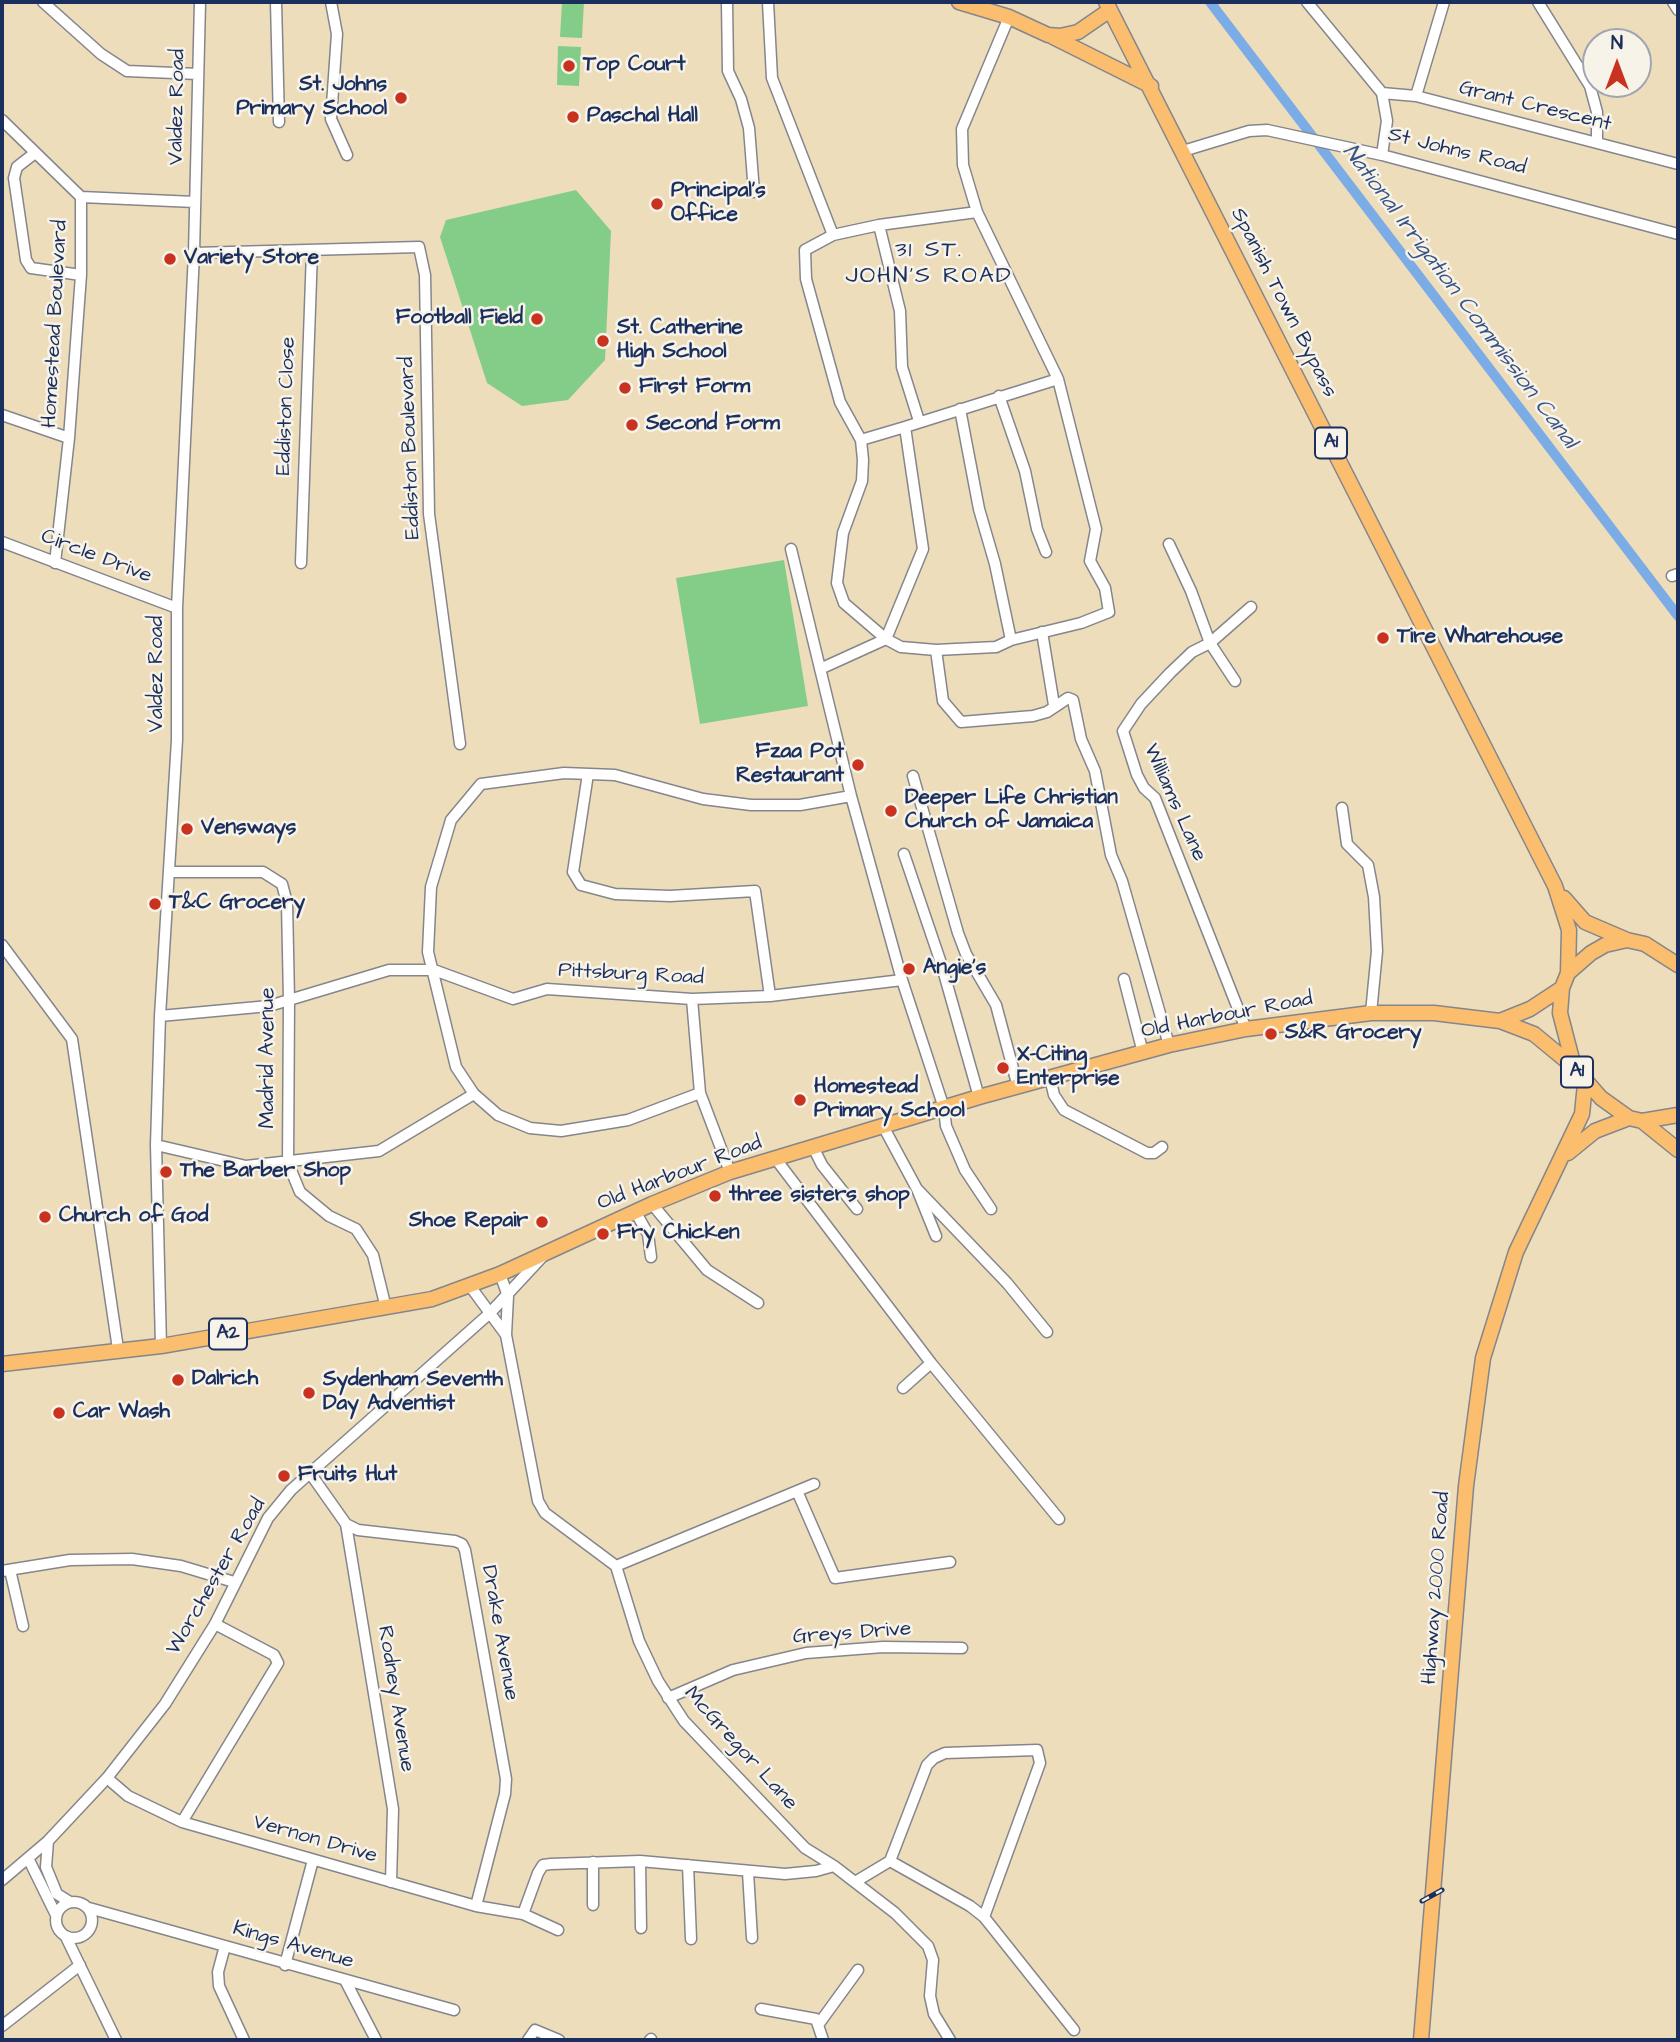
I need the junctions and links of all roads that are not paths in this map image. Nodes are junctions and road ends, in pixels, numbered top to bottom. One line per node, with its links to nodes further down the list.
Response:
1 (43, 2): 16 (street)
2 (200, 2): 16 (street, Valdez Road)
3 (276, 2): 21 (street)
4 (331, 2): 25 (street)
5 (727, 2): 28 (street)
6 (768, 2): 34 (street)
7 (959, 2): 14 (main road)
8 (1307, 2): 18 (street)
9 (1444, 2): 19 (street)
10 (1538, 2): 22 (street)
11 (1673, 2): 13 (street)
12 (1108, 6): 15 (main road); 17 (main road, Spanish Town Bypass / A1)
13 (1678, 10)
14 (1009, 16): 15 (main road); 31 (street)
15 (1048, 35): 17 (main road)
16 (198, 74): 30 (street, Valdez Road)
17 (1151, 86): 23 (main road, Spanish Town Bypass / A1)
18 (1382, 93): 19 (street, Grant Crescent); 26 (street)
19 (1416, 96): 22 (street, Grant Crescent)
20 (2, 120): 24 (street, Homestead Boulevard)
21 (279, 122)
22 (1597, 142): 27 (street, Grant Crescent)
23 (1183, 151): 26 (street, St Johns Road); 69 (main road, Spanish Town Bypass / A1)
24 (35, 153): 29 (street, Homestead Boulevard); 37 (street)
25 (347, 155)
26 (1382, 155): 33 (street, St Johns Road)
27 (1678, 164)
28 (754, 192)
29 (81, 197): 30 (street); 37 (street, Homestead Boulevard)
30 (195, 202): 36 (street, Valdez Road)
31 (977, 212): 32 (street); 38 (street)
32 (880, 225): 34 (street); 42 (street)
33 (1678, 234)
34 (833, 235): 45 (street)
35 (312, 251): 36 (street, Eddiston Boulevard); 51 (street, Eddiston Close); 62 (street, Eddiston Boulevard)
36 (194, 253): 53 (street, Valdez Road)
37 (81, 275): 44 (street, Homestead Boulevard)
38 (1058, 379): 39 (street); 54 (street)
39 (999, 396): 40 (street); 49 (street)
40 (960, 409): 42 (street); 56 (street)
41 (2, 415): 44 (street)
42 (919, 421): 43 (street)
43 (905, 427): 45 (street); 55 (street)
44 (69, 438): 50 (street, Homestead Boulevard)
45 (861, 440): 55 (street)
46 (2, 542): 50 (street, Circle Drive)
47 (1169, 544): 57 (street)
48 (791, 549): 59 (street)
49 (1046, 552)
50 (55, 563): 53 (street, Circle Drive)
51 (301, 563)
52 (1251, 607): 57 (street)
53 (177, 608): 68 (street, Valdez Road)
54 (1042, 632): 56 (street); 61 (street)
55 (886, 639): 58 (street); 59 (street)
56 (1011, 640): 58 (street)
57 (1210, 643): 60 (street); 84 (street, Williams Lane)
58 (936, 650): 61 (street)
59 (820, 670): 65 (street)
60 (1235, 681)
61 (1054, 705): 85 (street)
62 (460, 744)
63 (588, 774): 65 (street); 73 (street); 78 (street)
64 (913, 776): 90 (street)
65 (851, 796): 76 (street)
66 (1342, 808): 81 (street)
67 (904, 854): 93 (street)
68 (170, 872): 80 (street, Madrid Avenue); 82 (street, Valdez Road)
69 (1555, 886): 70 (main road, Spanish Town Bypass / A1); 74 (main road, Spanish Town Bypass / A1)
70 (1627, 940): 72 (main road, A1); 74 (main road, A1)
71 (2, 945): 123 (street)
72 (1678, 965)
73 (434, 970): 79 (street, Pittsburg Road); 80 (street, Pittsburg Road); 92 (street)
74 (1568, 973): 77 (main road, A1)
75 (1124, 979): 86 (street)
76 (902, 980): 78 (street, Pittsburg Road); 94 (street)
77 (1562, 988): 83 (main road, Old Harbour Road / A2); 87 (main road, A1)
78 (770, 996): 79 (street, Pittsburg Road)
79 (692, 999): 91 (street)
80 (289, 1000): 82 (street, Pittsburg Road); 104 (street, Madrid Avenue)
81 (1371, 1013): 83 (main road, Old Harbour Road / A2); 84 (main road, Old Harbour Road / A2)
82 (160, 1016): 98 (street, Valdez Road)
83 (1500, 1021): 87 (main road, Old Harbour Road / A2)
84 (1246, 1029): 85 (main road, Old Harbour Road / A2)
85 (1169, 1045): 86 (main road, Old Harbour Road / A2)
86 (1143, 1053): 88 (main road, Old Harbour Road / A2)
87 (1574, 1067): 89 (main road, A1)
88 (1051, 1078): 90 (main road, Old Harbour Road / A2); 100 (street)
89 (1585, 1084): 96 (main road, A1); 102 (main road, Highway 2000 Road)
90 (1018, 1087): 93 (main road, Old Harbour Road / A2)
91 (700, 1093): 92 (street); 105 (street)
92 (474, 1094): 104 (street)
93 (979, 1097): 94 (main road, Old Harbour Road / A2)
94 (944, 1108): 97 (main road, Old Harbour Road / A2); 109 (street)
95 (1678, 1115): 96 (main road, Highway 2000 Road)
96 (1636, 1120): 101 (main road, A1); 102 (main road, Highway 2000 Road)
97 (883, 1126): 99 (main road, Old Harbour Road / A2); 106 (street)
98 (156, 1145): 104 (street); 122 (street, Valdez Road)
99 (813, 1147): 103 (main road, Old Harbour Road / A2); 108 (street)
100 (1162, 1147)
101 (1678, 1150)
102 (1564, 1156): 185 (main road, Highway 2000 Road)
103 (775, 1158): 105 (main road, Old Harbour Road / A2); 124 (street)
104 (288, 1163): 118 (street, Madrid Avenue)
105 (730, 1172): 107 (main road, Old Harbour Road / A2)
106 (918, 1189): 111 (street); 120 (street)
107 (652, 1203): 110 (main road, Old Harbour Road / A2); 117 (street)
108 (857, 1209)
109 (991, 1209)
110 (635, 1211): 112 (main road, Old Harbour Road / A2); 113 (street)
111 (936, 1236)
112 (546, 1252): 114 (main road, Old Harbour Road / A2); 116 (street, Worchester Road)
113 (651, 1257)
114 (500, 1274): 115 (main road, Old Harbour Road / A2); 116 (street)
115 (470, 1286): 118 (main road, Old Harbour Road / A2); 119 (street)
116 (508, 1296): 119 (street, Worchester Road); 121 (street)
117 (758, 1303)
118 (386, 1308): 122 (main road, Old Harbour Road / A2)
119 (490, 1313): 121 (street); 127 (street, Worchester Road)
120 (1046, 1332)
121 (506, 1335): 133 (street)
122 (160, 1346): 123 (main road, Old Harbour Road / A2)
123 (118, 1349): 125 (main road, Old Harbour Road / A2)
124 (931, 1363): 126 (street); 130 (street)
125 (2, 1364)
126 (903, 1388)
127 (310, 1473): 131 (street); 135 (street, Worchester Road)
128 (814, 1484): 129 (street)
129 (797, 1491): 132 (street); 133 (street)
130 (1059, 1519)
131 (346, 1524): 152 (street, Rodney Avenue); 156 (street, Drake Avenue)
132 (950, 1563)
133 (616, 1566): 139 (street, McGregor Lane)
134 (6, 1571): 135 (street); 137 (street)
135 (234, 1582): 136 (street, Worchester Road)
136 (215, 1624): 140 (street, Worchester Road); 141 (street)
137 (23, 1626)
138 (962, 1648): 139 (street, Greys Drive)
139 (668, 1698): 149 (street, McGregor Lane)
140 (107, 1778): 141 (street, Vernon Drive); 142 (street, Worchester Road)
141 (182, 1822): 144 (street, Vernon Drive)
142 (48, 1841): 143 (street, Worchester Road); 154 (street)
143 (29, 1858): 151 (street, Worchester Road); 159 (street)
144 (313, 1860): 152 (street, Vernon Drive); 170 (street)
145 (640, 1861): 147 (street); 148 (street); 162 (street)
146 (890, 1861): 153 (street); 161 (street); 161 (street)
147 (593, 1862): 155 (street); 158 (street)
148 (688, 1865): 150 (street); 167 (street)
149 (834, 1866): 150 (street); 153 (street, McGregor Lane)
150 (748, 1872): 166 (street)
151 (2, 1880)
152 (391, 1882): 156 (street, Vernon Drive)
153 (855, 1882): 184 (street, McGregor Lane)
154 (70, 1902): 157 (street); 159 (street)
155 (593, 1905)
156 (476, 1906): 158 (street, Vernon Drive)
157 (89, 1908): 160 (street, Kings Avenue); 164 (street)
158 (523, 1914): 163 (street, Vernon Drive)
159 (57, 1915): 165 (street)
160 (122, 1917): 164 (street); 168 (street, Kings Avenue)
161 (984, 1917): 177 (street)
162 (641, 1928)
163 (558, 1930)
164 (89, 1932): 165 (street); 169 (street)
165 (66, 1937): 169 (street)
166 (752, 1938)
167 (691, 1939)
168 (225, 1946): 170 (street, Kings Avenue); 179 (street)
169 (79, 1963): 176 (street); 178 (street)
170 (285, 1965): 172 (street, Kings Avenue)
171 (858, 1970): 175 (street)
172 (346, 1982): 174 (street, Kings Avenue); 180 (street)
173 (761, 2009): 175 (street)
174 (454, 2010)
175 (818, 2025): 183 (street)
176 (2, 2026)
177 (1074, 2030)
178 (116, 2040)
179 (244, 2040)
180 (376, 2040)
181 (528, 2040): 182 (street)
182 (559, 2040)
183 (823, 2040)
184 (950, 2040)
185 (1421, 2040)

